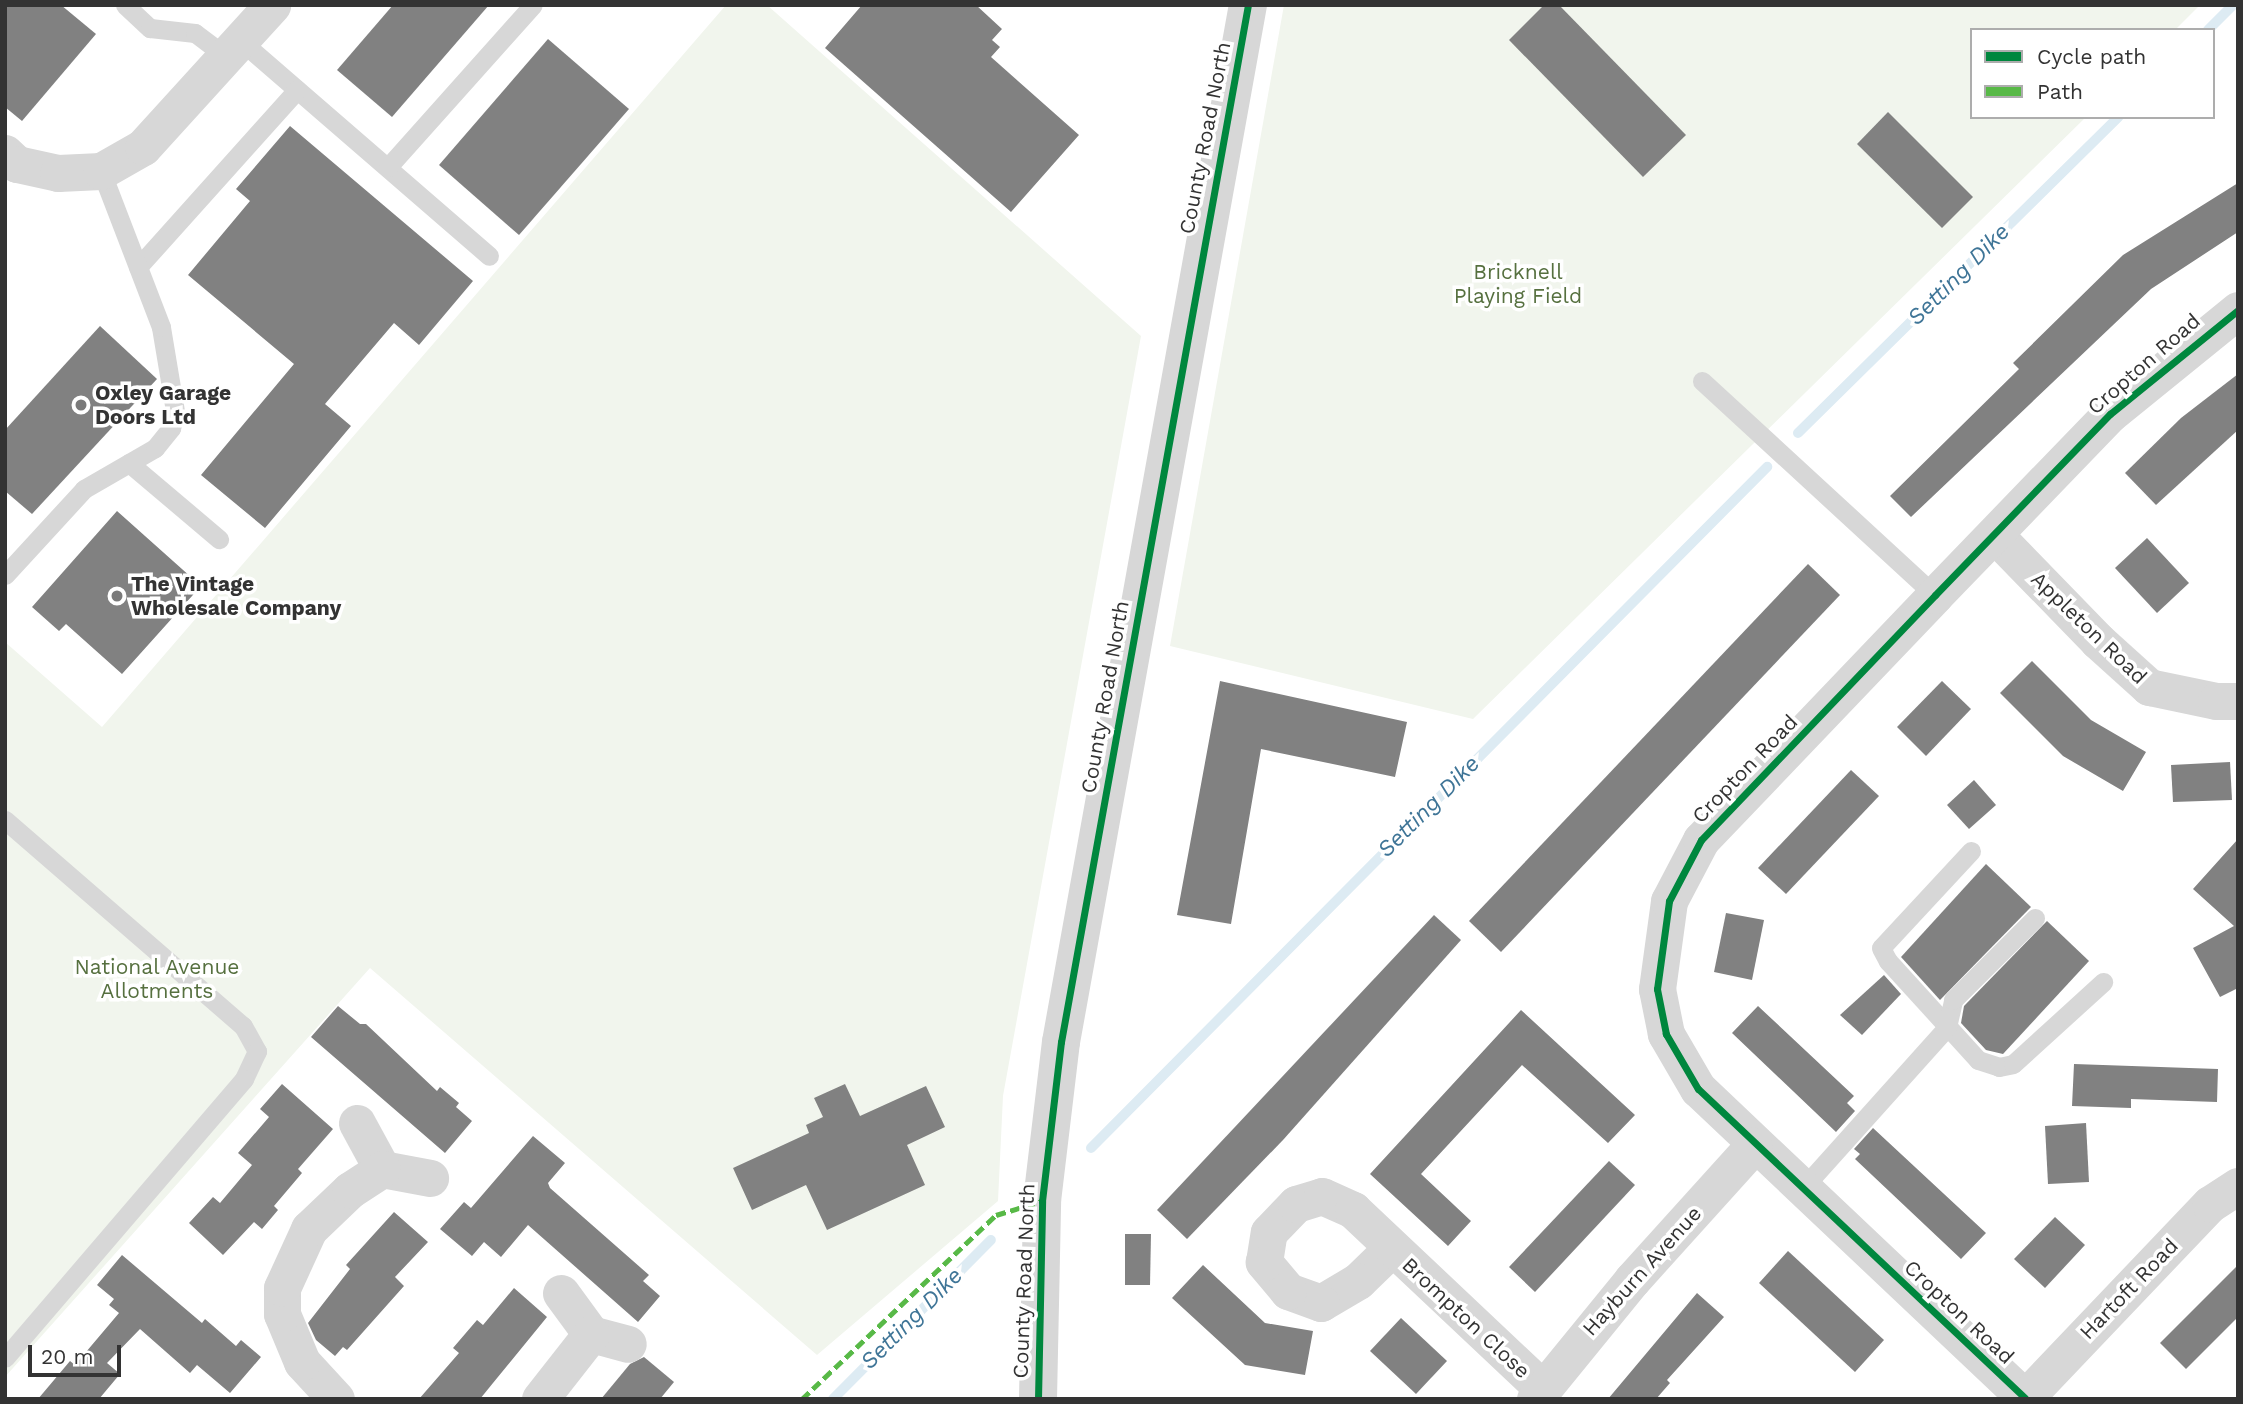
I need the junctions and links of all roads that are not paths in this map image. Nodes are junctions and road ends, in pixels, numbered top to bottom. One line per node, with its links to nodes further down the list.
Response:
1 (125, 5): 5 (lane)
2 (272, 5): 5 (street)
3 (533, 5): 8 (lane)
4 (1248, 5): 40 (street, County Road North)
5 (234, 49): 6 (lane); 9 (street)
6 (297, 90): 8 (lane); 11 (lane)
7 (5, 153): 9 (street)
8 (388, 167): 10 (lane)
9 (101, 171): 11 (lane)
10 (489, 256)
11 (138, 267): 14 (lane)
12 (2238, 310): 15 (street, Cropton Road)
13 (1702, 381): 18 (lane)
14 (129, 463): 16 (lane); 17 (lane)
15 (1995, 535): 18 (street, Cropton Road); 19 (street, Appleton Road)
16 (219, 539)
17 (5, 575)
18 (1935, 595): 26 (street, Cropton Road)
19 (2238, 701)
20 (5, 820): 35 (lane)
21 (1971, 850): 24 (lane)
22 (2035, 918): 24 (lane)
23 (2103, 982): 24 (lane)
24 (1947, 1027): 30 (lane)
25 (357, 1122): 27 (street)
26 (1754, 1146): 30 (street, Cropton Road); 36 (street, Hayburn Avenue)
27 (382, 1169): 28 (street); 38 (street)
28 (430, 1178)
29 (2238, 1186): 37 (street, Hartoft Road)
30 (1801, 1190): 37 (street, Cropton Road)
31 (1392, 1248): 36 (street, Brompton Close)
32 (561, 1293): 33 (street)
33 (590, 1334): 34 (street); 39 (street)
34 (628, 1344)
35 (5, 1358)
36 (1538, 1393)
37 (2025, 1398)
38 (336, 1399)
39 (540, 1399)
40 (1038, 1399)

